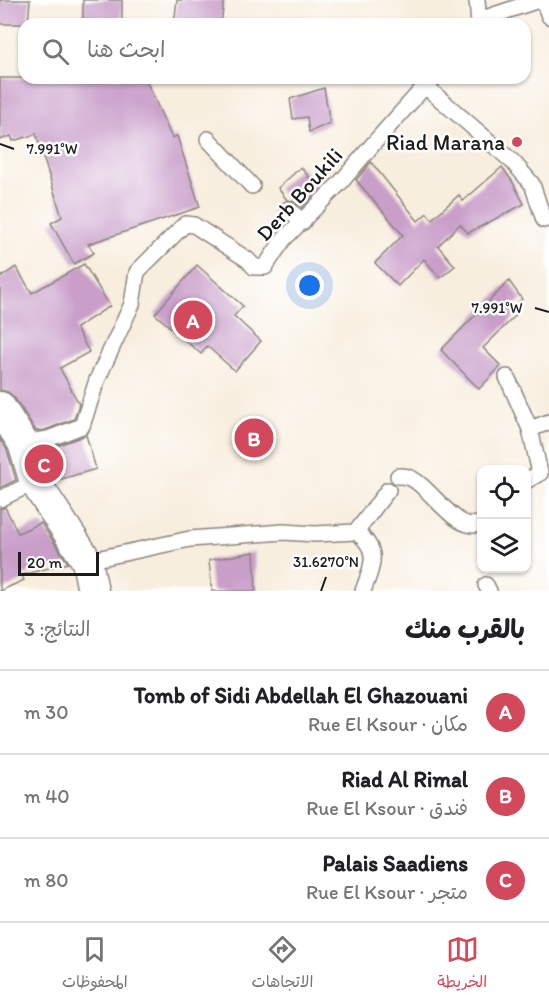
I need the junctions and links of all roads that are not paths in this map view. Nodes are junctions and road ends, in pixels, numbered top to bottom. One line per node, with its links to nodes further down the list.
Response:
1 (477, 0): 4 (lane)
2 (541, 0): 3 (lane); 5 (lane)
3 (549, 16)
4 (479, 18)
5 (490, 18)
6 (428, 84): 12 (lane, Derb Boukili)
7 (432, 84): 11 (lane)
8 (208, 139): 9 (lane)
9 (252, 186)
10 (288, 209): 12 (lane)
11 (544, 220)
12 (303, 222): 17 (lane, Derb Boukili)
13 (507, 377): 16 (lane)
14 (0, 407): 17 (street)
15 (549, 422): 16 (lane)
16 (530, 429): 19 (lane)
17 (23, 443): 20 (street)
18 (398, 476): 23 (lane)
19 (531, 478)
20 (35, 482): 22 (lane); 25 (street)
21 (388, 490): 24 (lane)
22 (0, 499)
23 (477, 524)
24 (356, 532): 25 (lane); 27 (lane)
25 (87, 561): 26 (street)
26 (93, 591)
27 (363, 591)

